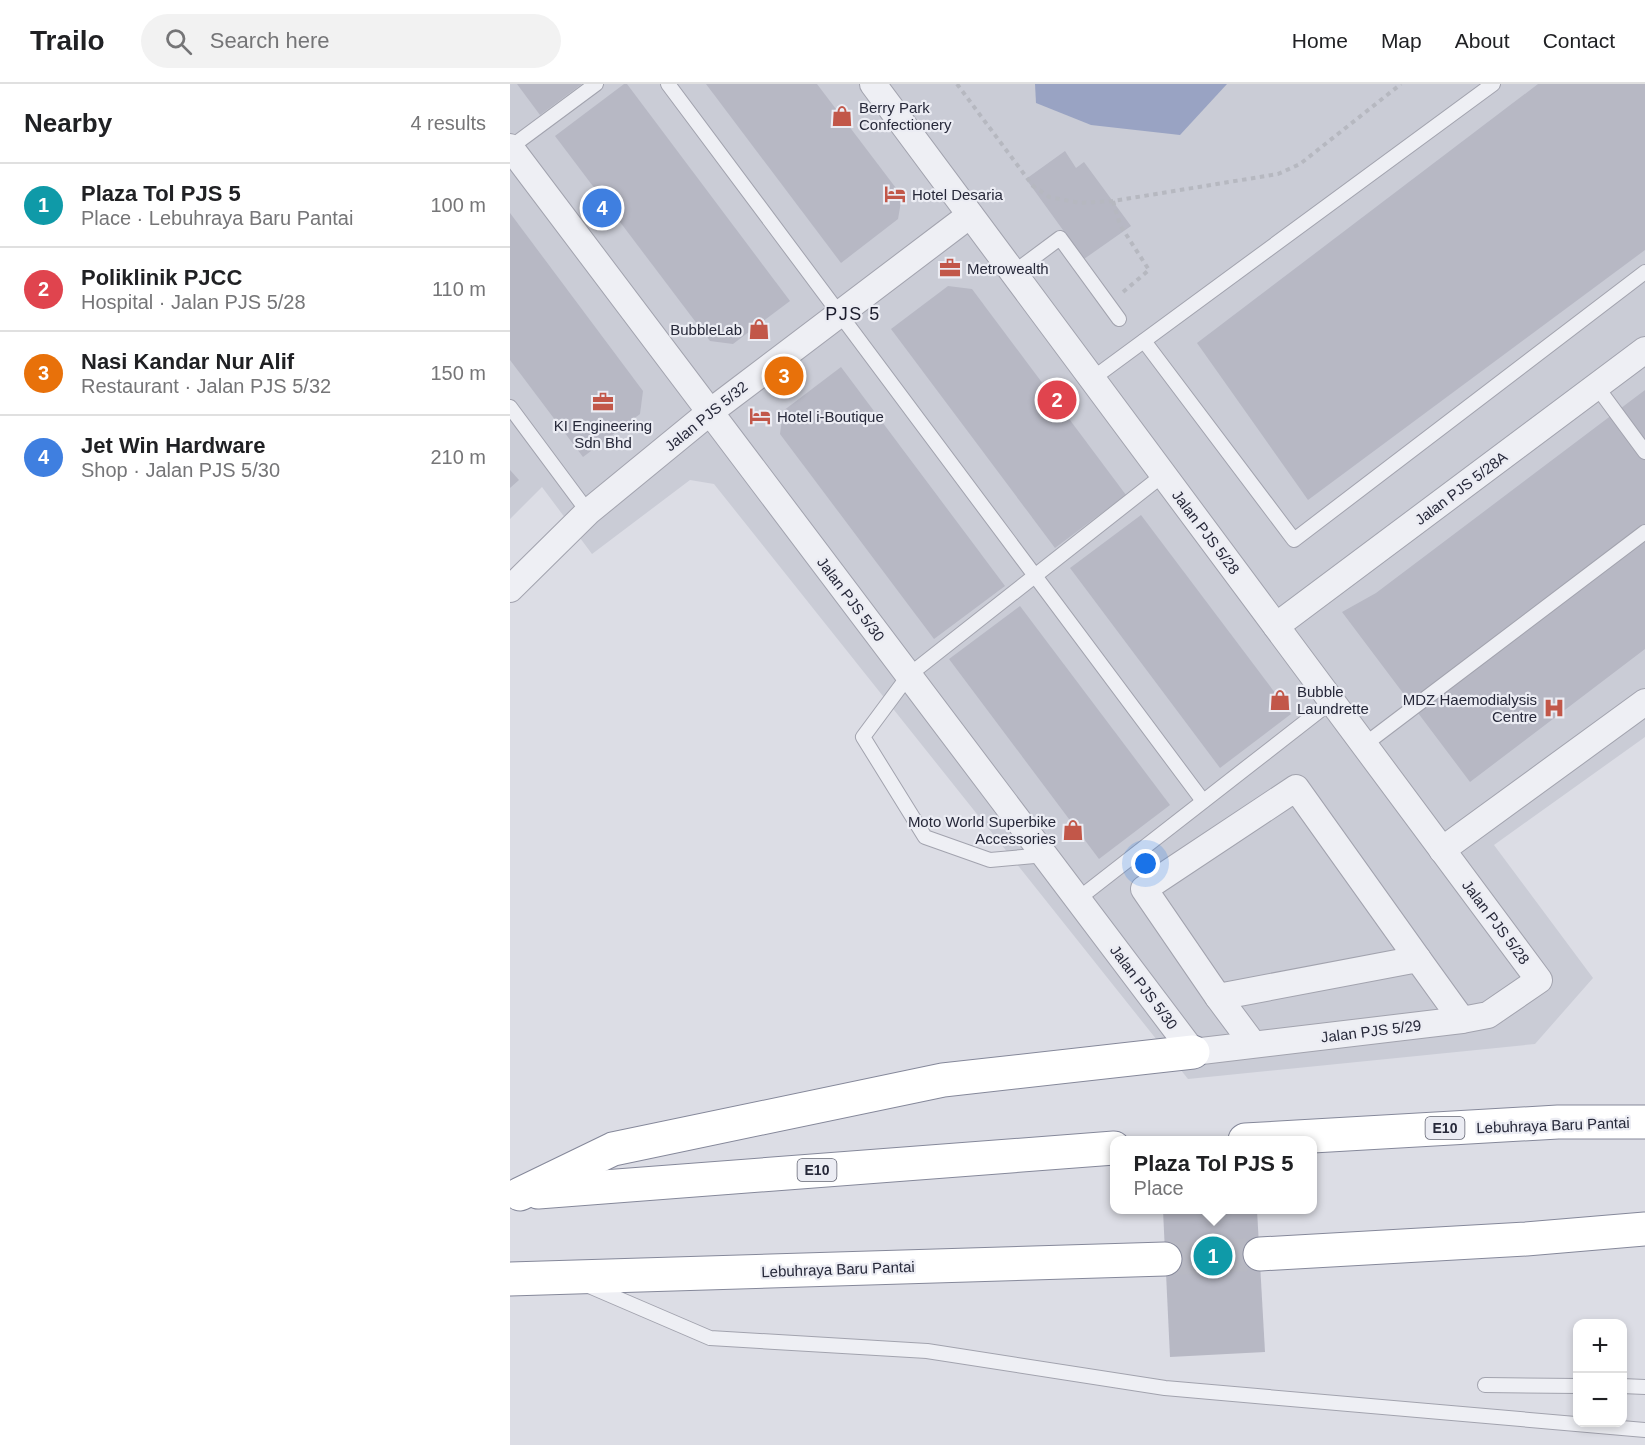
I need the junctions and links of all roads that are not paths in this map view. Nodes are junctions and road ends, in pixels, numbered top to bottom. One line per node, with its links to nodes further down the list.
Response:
1 (596, 84): 5 (lane)
2 (668, 84): 9 (lane)
3 (873, 84): 6 (street, Jalan PJS 5/28)
4 (1493, 84): 11 (lane)
5 (510, 147): 16 (street, Jalan PJS 5/30)
6 (970, 214): 8 (street, Jalan PJS 5/28); 9 (street, Jalan PJS 5/32)
7 (1645, 272): 11 (lane)
8 (1013, 273): 10 (lane); 13 (street, Jalan PJS 5/28)
9 (839, 312): 16 (street, Jalan PJS 5/32); 21 (lane)
10 (1119, 319)
11 (1144, 341): 13 (lane)
12 (1645, 350): 14 (street, Jalan PJS 5/28A)
13 (1092, 379): 18 (street, Jalan PJS 5/28)
14 (1597, 387): 17 (lane); 23 (street, Jalan PJS 5/28A)
15 (510, 407): 19 (lane)
16 (710, 412): 19 (street, Jalan PJS 5/32); 24 (street, Jalan PJS 5/30)
17 (1645, 452)
18 (1163, 475): 21 (lane); 23 (street, Jalan PJS 5/28)
19 (588, 512): 22 (street, Jalan PJS 5/32)
20 (1645, 532): 27 (lane)
21 (1034, 575): 24 (lane); 28 (lane)
22 (510, 589)
23 (1276, 626): 25 (street, Jalan PJS 5/28)
24 (909, 675): 30 (street, Jalan PJS 5/30); 30 (lane)
25 (1332, 701): 27 (street, Jalan PJS 5/28); 28 (lane)
26 (1645, 702): 29 (street)
27 (1364, 745): 29 (street, Jalan PJS 5/28)
28 (1203, 801): 31 (lane)
29 (1442, 850): 33 (street, Jalan PJS 5/28)
30 (1045, 855): 31 (street, Jalan PJS 5/30)
31 (1078, 899): 37 (street, Jalan PJS 5/30)
32 (1418, 959): 34 (street); 34 (street); 35 (street)
33 (1539, 980): 35 (street, Jalan PJS 5/29)
34 (1218, 997): 36 (street)
35 (1462, 1020): 36 (street, Jalan PJS 5/29)
36 (1253, 1044): 37 (street, Jalan PJS 5/29)
37 (1193, 1052): 41 (highway)
38 (1645, 1122): 39 (highway, Lebuhraya Baru Pantai / E10)
39 (1314, 1136)
40 (1110, 1148): 41 (highway, E10)
41 (515, 1195)
42 (1645, 1229): 43 (highway)
43 (1260, 1254)
44 (1166, 1259): 45 (highway, Lebuhraya Baru Pantai)
45 (568, 1277): 46 (highway, Lebuhraya Baru Pantai); 51 (lane)
46 (510, 1279)
47 (1485, 1385): 48 (lane)
48 (1573, 1386)
49 (1627, 1386): 50 (lane)
50 (1645, 1387)
51 (1645, 1430)

